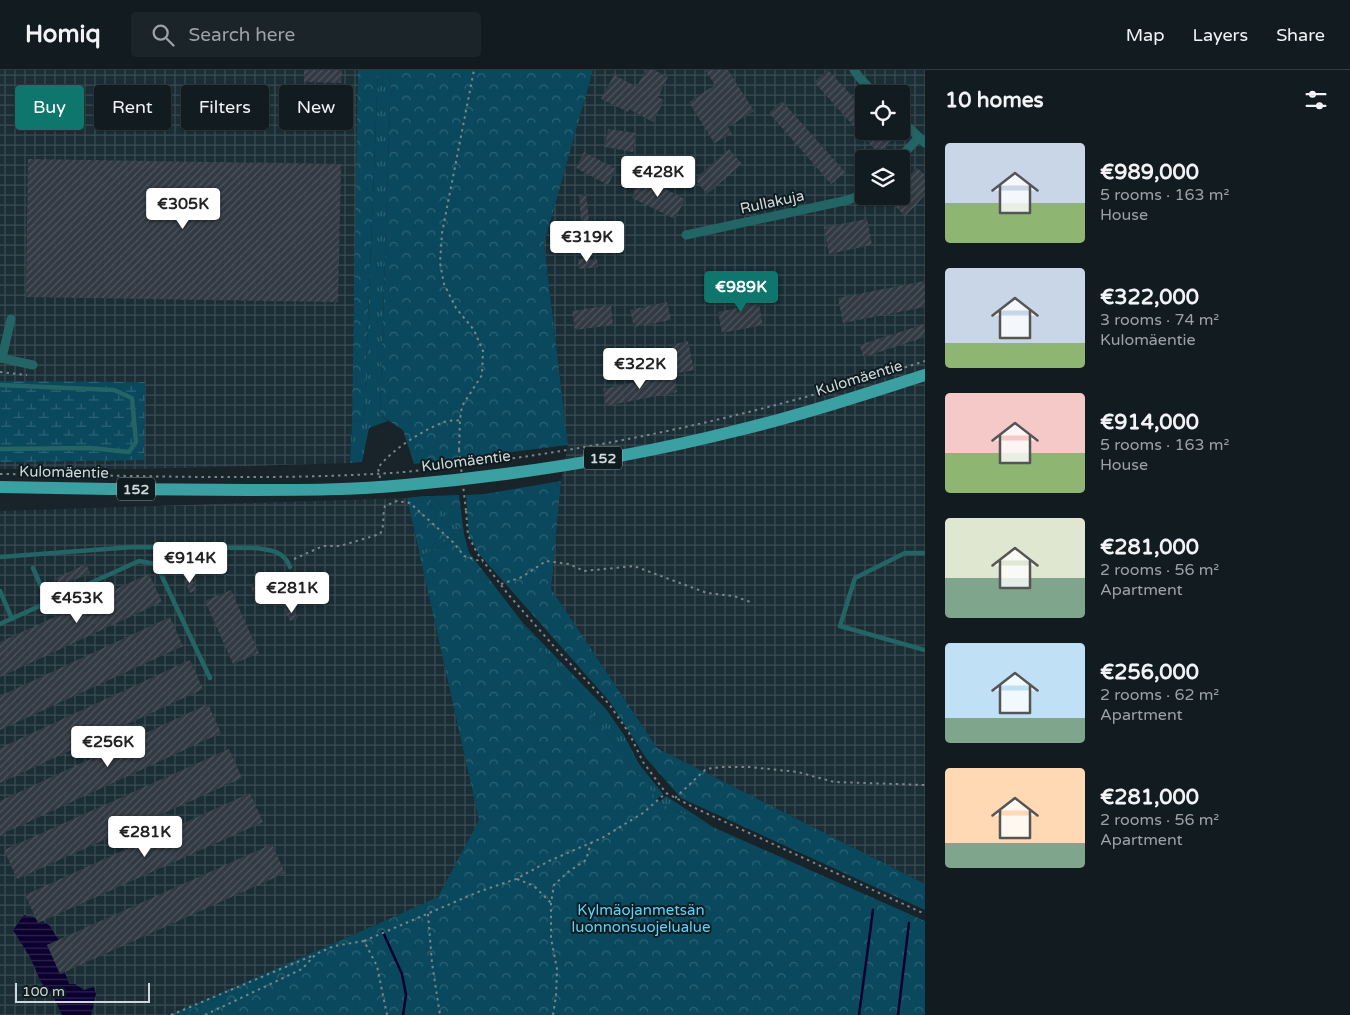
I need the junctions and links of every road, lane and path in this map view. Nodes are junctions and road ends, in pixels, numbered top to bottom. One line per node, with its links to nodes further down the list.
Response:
1 (474, 70): 17 (path)
2 (854, 70): 3 (street)
3 (867, 85)
4 (910, 129): 5 (street)
5 (922, 140): 6 (street)
6 (910, 150)
7 (855, 197): 8 (street, Rullakuja)
8 (686, 235)
9 (11, 319): 10 (street)
10 (1, 358): 12 (street)
11 (925, 361): 20 (path)
12 (33, 365)
13 (0, 372): 14 (path)
14 (27, 375)
15 (925, 375): 21 (main road, Kulomäentie / 152)
16 (0, 385): 18 (lane)
17 (460, 420): 20 (path); 25 (path, bridge)
18 (0, 449)
19 (0, 474): 20 (path)
20 (379, 474): 21 (path)
21 (380, 487): 22 (main road, Kulomäentie / 152)
22 (0, 488)
23 (925, 553): 34 (lane)
24 (0, 557): 26 (lane)
25 (483, 562): 26 (path); 28 (path)
26 (289, 564)
27 (33, 568): 30 (lane)
28 (501, 584): 31 (path); 37 (path)
29 (0, 591): 32 (lane)
30 (48, 602): 32 (lane); 35 (lane)
31 (753, 603)
32 (12, 619): 33 (lane)
33 (0, 624)
34 (925, 650)
35 (210, 678)
36 (925, 785): 38 (path)
37 (666, 793): 38 (path); 39 (path)
38 (675, 798): 43 (path)
39 (591, 843): 40 (path); 41 (path)
40 (516, 879): 41 (path); 42 (path)
41 (551, 903): 50 (path)
42 (428, 914): 44 (path); 49 (path)
43 (925, 914)
44 (364, 942): 45 (path); 48 (path)
45 (316, 954): 46 (path); 47 (path)
46 (171, 1015)
47 (205, 1015)
48 (387, 1015)
49 (440, 1015)
50 (553, 1015)

